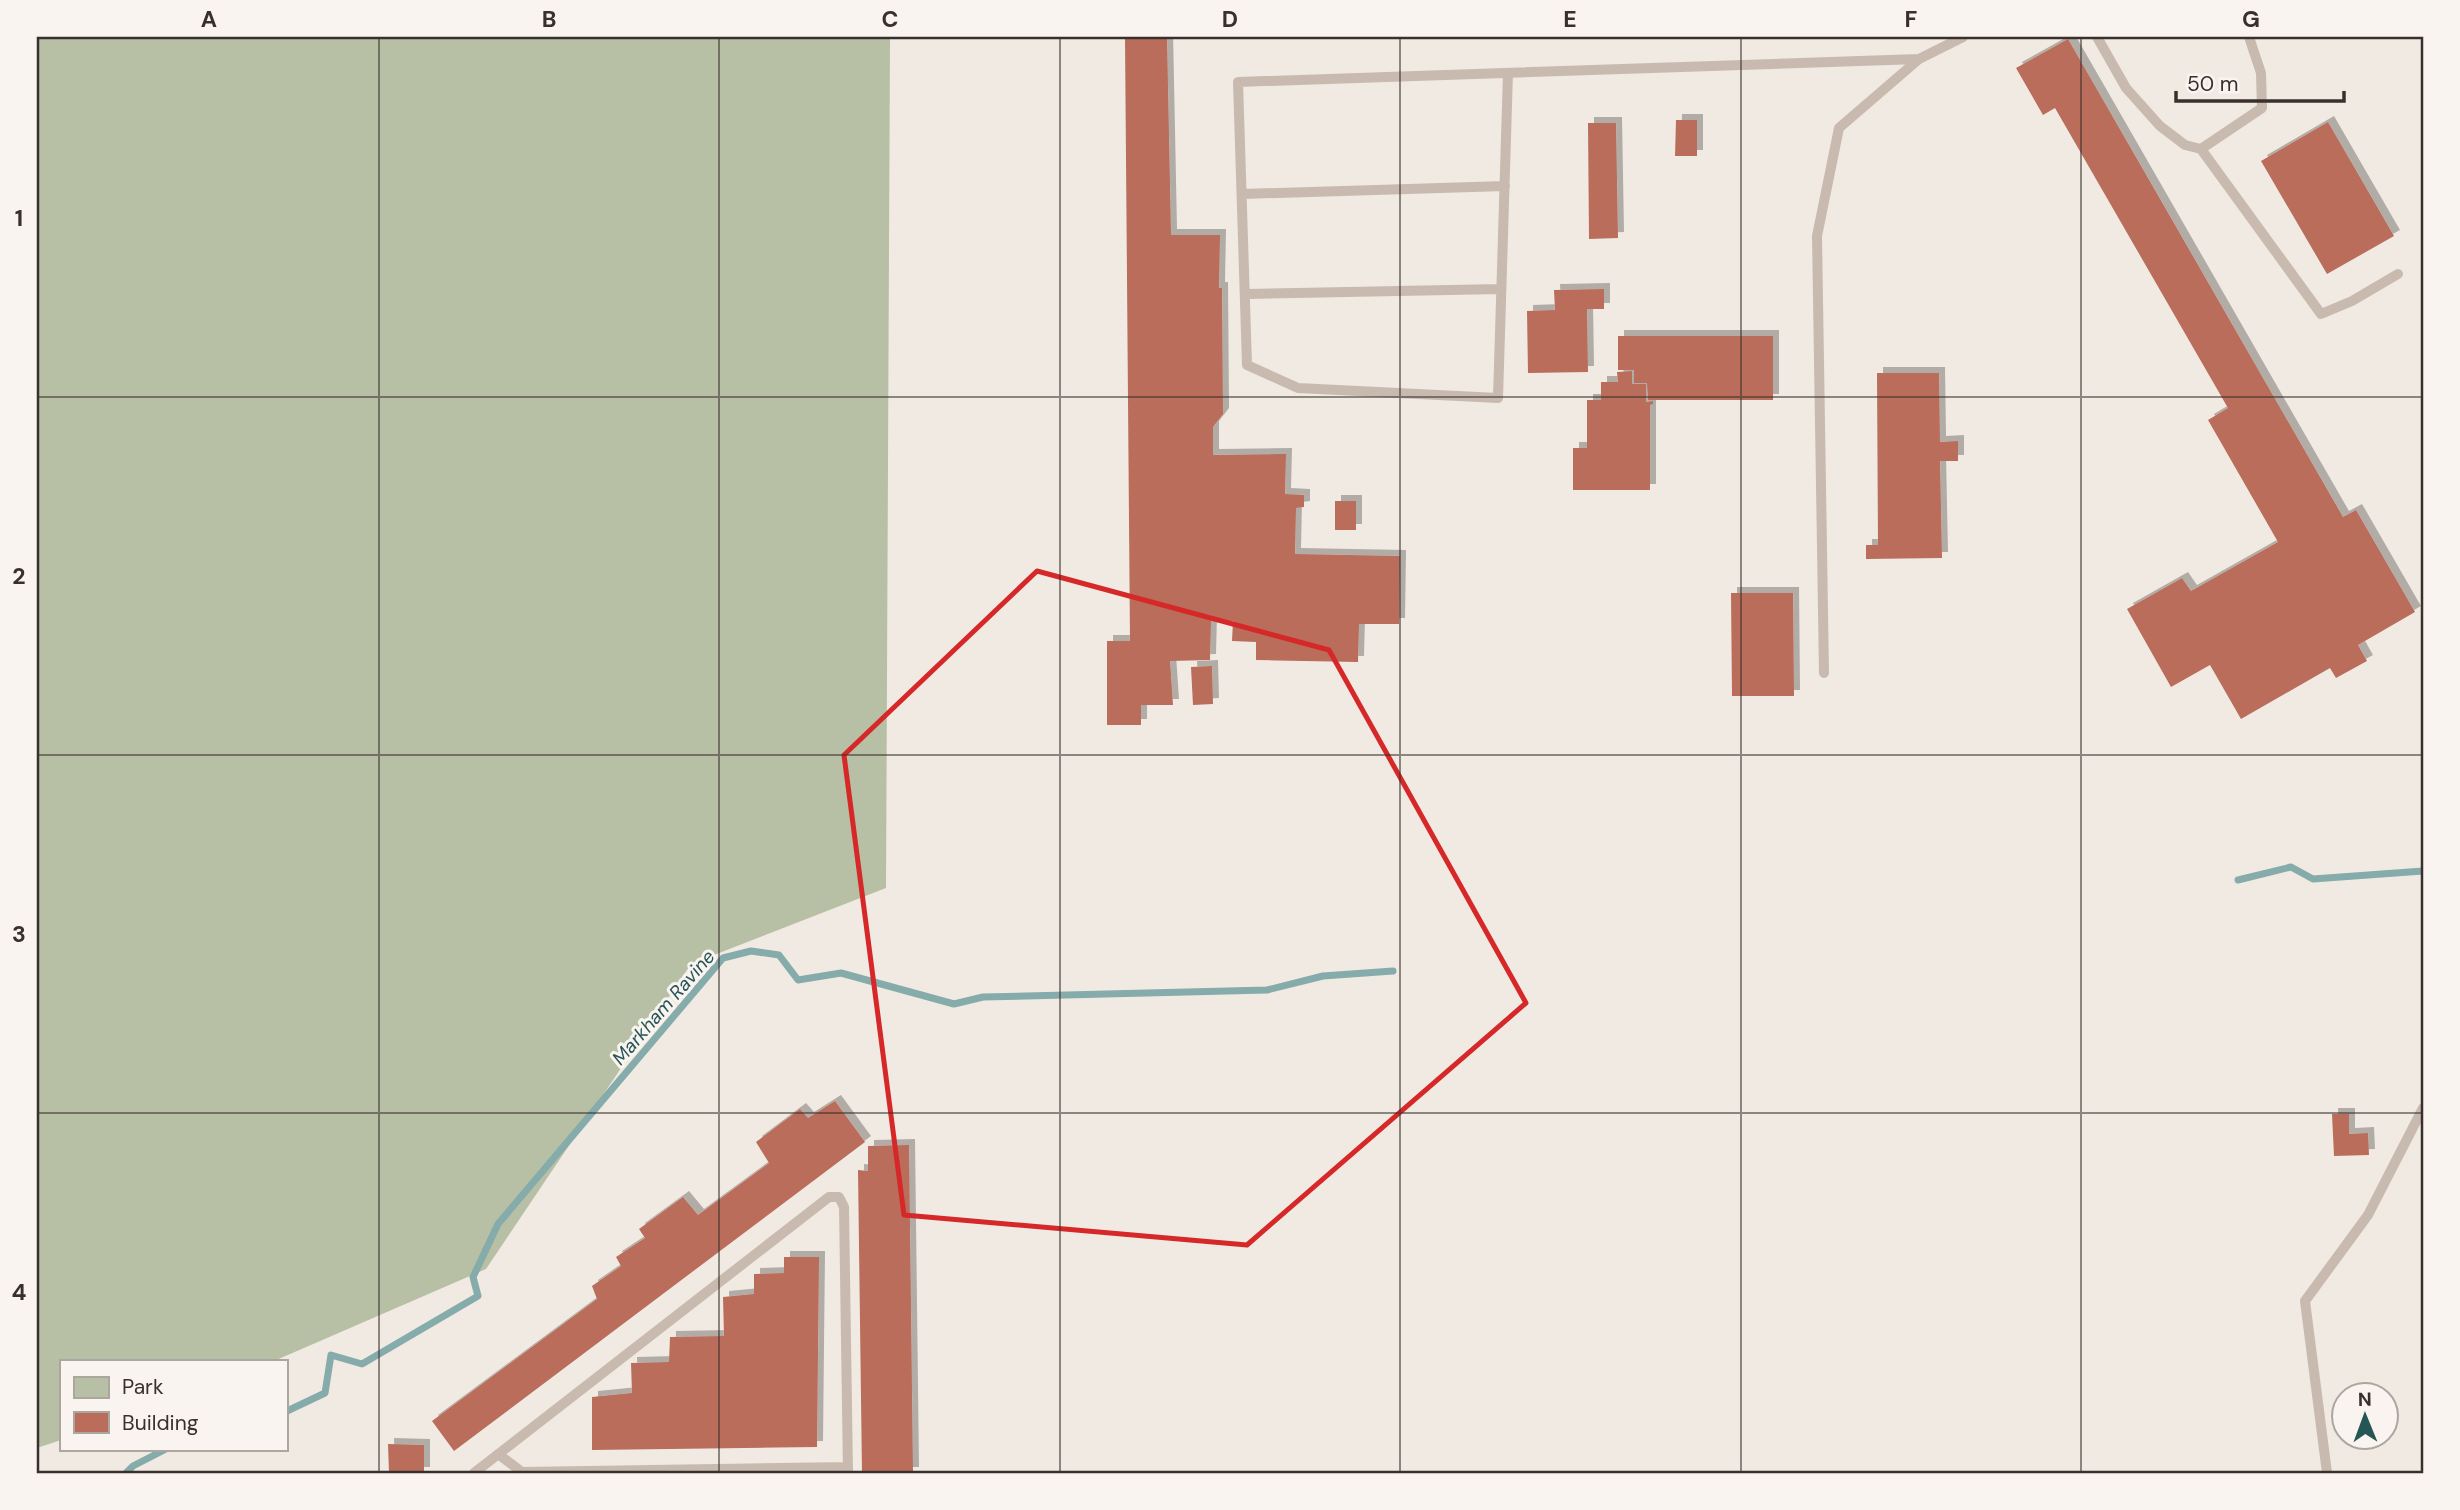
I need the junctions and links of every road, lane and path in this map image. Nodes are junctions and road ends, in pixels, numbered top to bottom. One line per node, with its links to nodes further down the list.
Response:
1 (1963, 37): 4 (lane)
2 (2097, 37): 6 (lane)
3 (2249, 37): 6 (lane)
4 (1919, 59): 5 (lane); 12 (lane)
5 (1508, 74): 7 (lane); 8 (lane)
6 (2202, 149): 9 (lane)
7 (1505, 186): 8 (lane); 10 (lane)
8 (1242, 194): 11 (lane)
9 (2398, 274)
10 (1502, 289): 11 (lane); 11 (lane)
11 (1245, 294)
12 (1824, 673)
13 (2423, 1108): 17 (lane)
14 (498, 1454): 15 (lane); 15 (lane); 16 (lane)
15 (848, 1470)
16 (474, 1473)
17 (2328, 1473)

